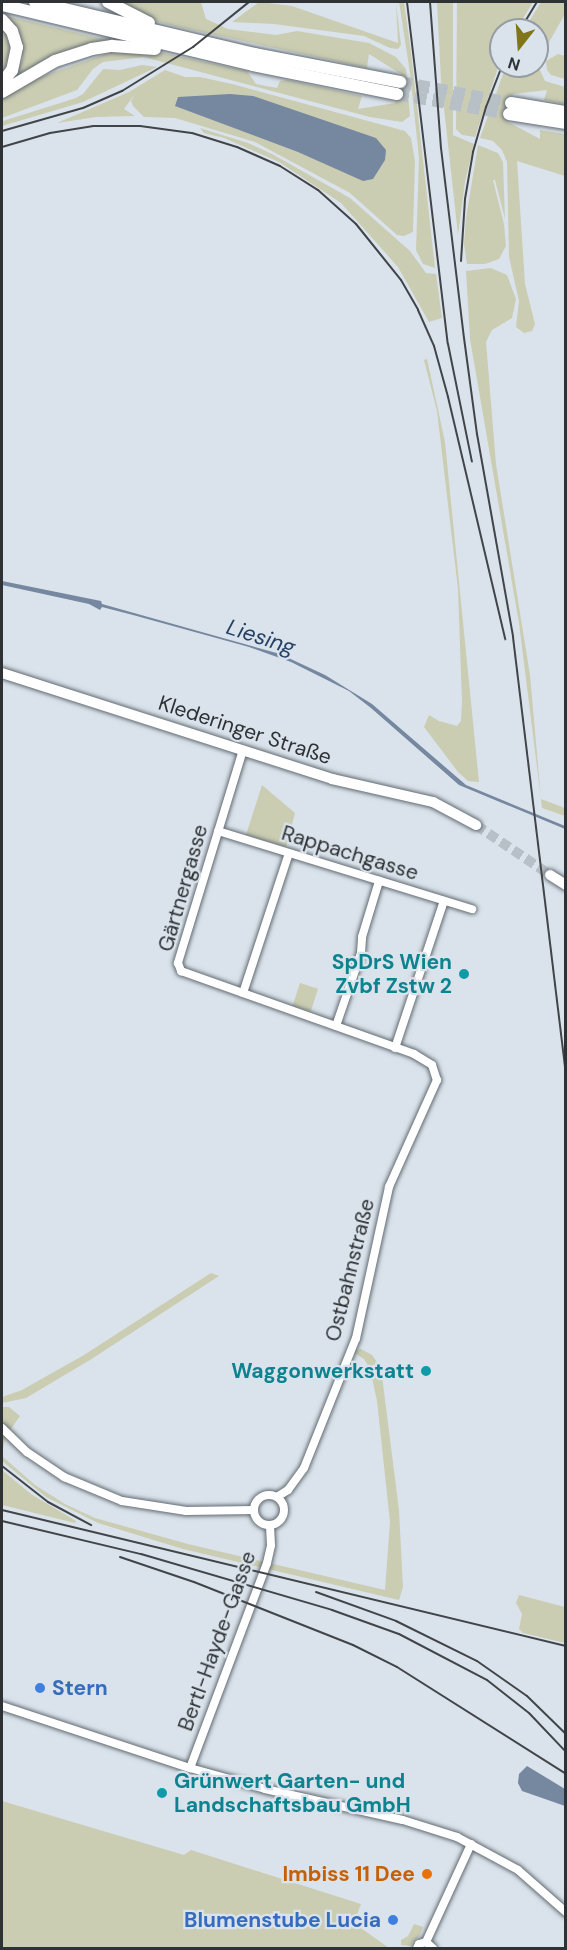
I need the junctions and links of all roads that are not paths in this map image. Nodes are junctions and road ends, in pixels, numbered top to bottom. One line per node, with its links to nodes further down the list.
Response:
1 (35, 2): 5 (highway)
2 (108, 2): 5 (highway)
3 (2, 5): 6 (highway)
4 (2, 20): 7 (highway)
5 (162, 32): 6 (highway)
6 (175, 47): 8 (highway)
7 (2, 83)
8 (2, 92)
9 (566, 112): 10 (highway)
10 (566, 123)
11 (2, 673): 12 (main road, Klederinger Straße)
12 (243, 750): 13 (main road, Klederinger Straße); 14 (street, Gärtnergasse)
13 (476, 825)
14 (218, 831): 15 (street, Rappachgasse); 21 (street, Gärtnergasse)
15 (289, 853): 17 (street, Rappachgasse); 21 (street)
16 (550, 875): 18 (main road)
17 (379, 880): 19 (street, Rappachgasse); 22 (street)
18 (566, 885)
19 (444, 901): 20 (street, Rappachgasse); 23 (street)
20 (471, 909)
21 (243, 993): 22 (street, Gärtnergasse)
22 (336, 1026): 23 (street, Gärtnergasse)
23 (395, 1048): 24 (street, Gärtnergasse)
24 (414, 1054): 26 (street, Ostbahnstraße)
25 (2, 1428): 27 (street)
26 (277, 1497): 27 (street); 28 (street)
27 (254, 1510): 28 (street)
28 (270, 1526): 30 (street, Bertl-Hayde-Gasse)
29 (2, 1706): 30 (street)
30 (190, 1768): 31 (street)
31 (471, 1844): 32 (street); 33 (street)
32 (566, 1912)
33 (430, 1945): 34 (street)
34 (417, 1948)

